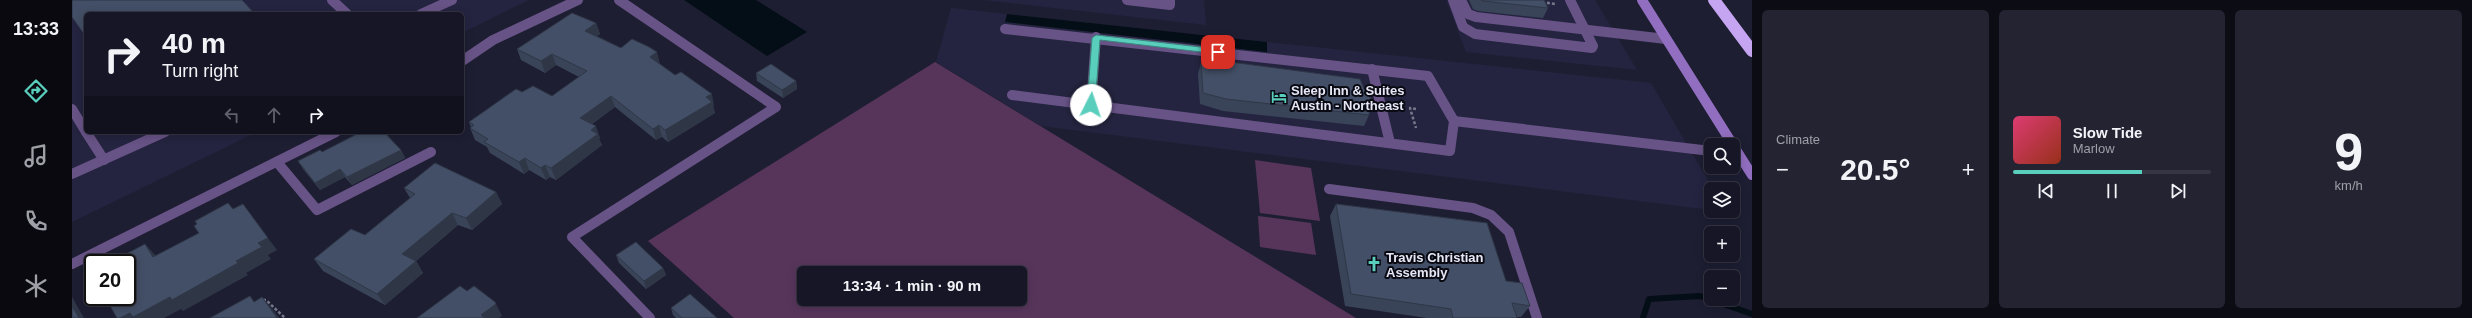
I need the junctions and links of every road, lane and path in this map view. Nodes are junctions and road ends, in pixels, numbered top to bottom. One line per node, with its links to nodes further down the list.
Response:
1 (332, 0): 16 (lane)
2 (430, 0): 15 (lane)
3 (452, 0): 15 (lane)
4 (578, 0): 23 (lane)
5 (618, 0): 48 (lane)
6 (1128, 0): 7 (lane)
7 (1170, 0)
8 (1453, 0): 19 (lane)
9 (1461, 0): 19 (lane)
10 (1570, 0): 19 (lane)
11 (1642, 0): 21 (main road)
12 (1714, 0): 22 (highway)
13 (1534, 2): 14 (path)
14 (1558, 4)
15 (438, 6): 17 (lane)
16 (345, 12)
17 (425, 12)
18 (1005, 28): 20 (lane)
19 (1585, 28): 21 (lane)
20 (1096, 38): 24 (lane); 26 (lane)
21 (1666, 39): 35 (main road)
22 (1752, 51)
23 (464, 60)
24 (1372, 69): 29 (lane); 36 (lane)
25 (1012, 95): 26 (lane)
26 (1091, 105): 36 (lane)
27 (72, 109): 31 (lane)
28 (1416, 109): 30 (path)
29 (1454, 121): 36 (lane); 37 (lane)
30 (1416, 128)
31 (84, 129)
32 (87, 134): 40 (lane)
33 (161, 134): 40 (lane)
34 (332, 134): 41 (lane)
35 (1729, 138)
36 (1390, 143)
37 (1704, 150)
38 (431, 152): 41 (lane)
39 (1740, 159): 43 (main road)
40 (104, 160): 42 (lane)
41 (277, 162): 45 (lane)
42 (72, 174)
43 (1752, 175)
44 (1329, 189): 49 (lane)
45 (72, 264)
46 (256, 302): 47 (path)
47 (285, 318)
48 (650, 318)
49 (1537, 318)

